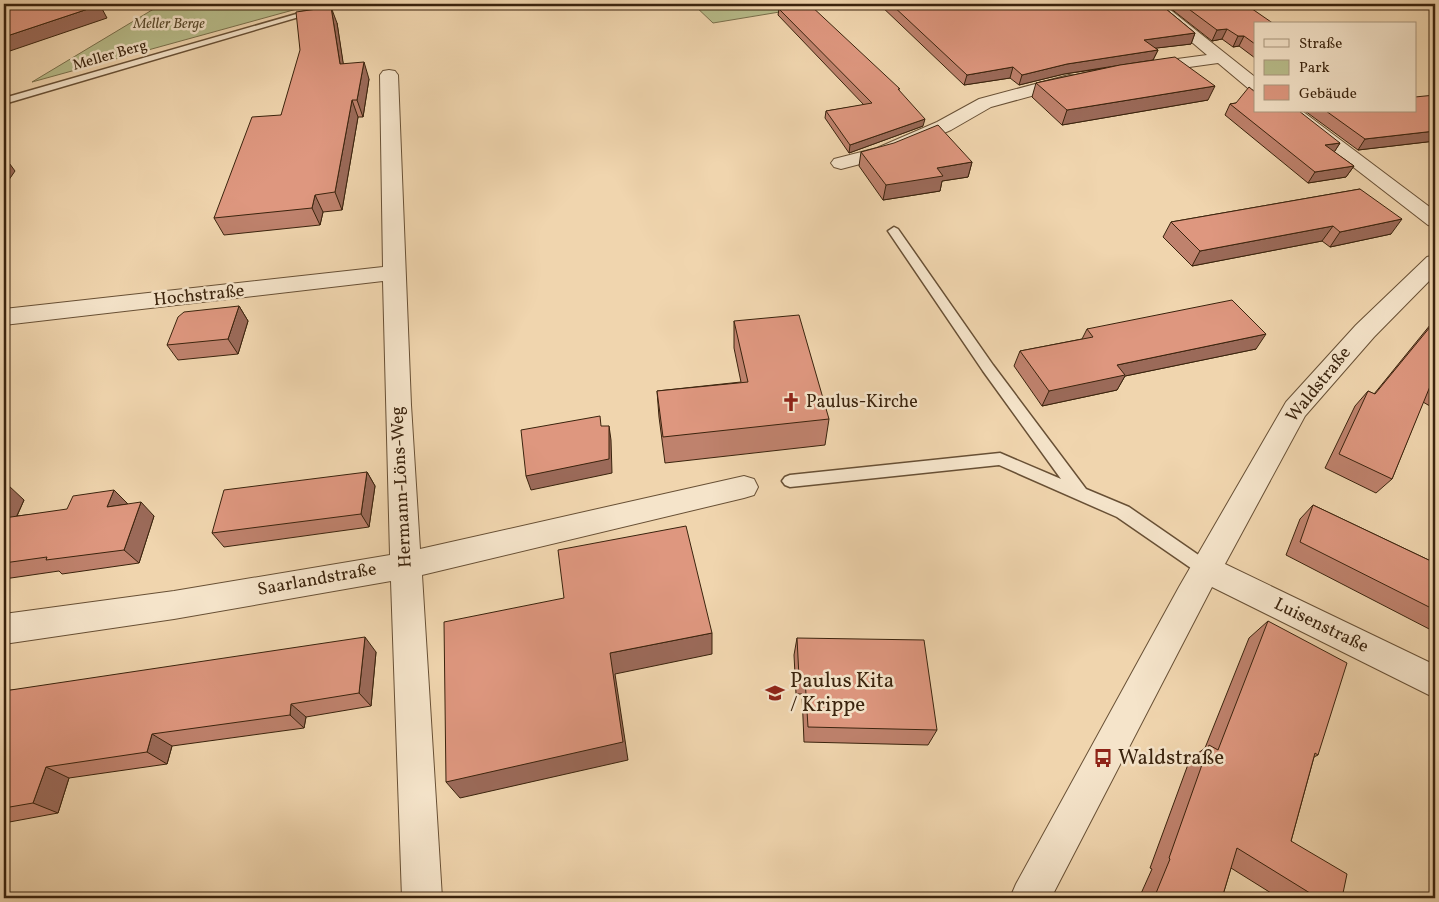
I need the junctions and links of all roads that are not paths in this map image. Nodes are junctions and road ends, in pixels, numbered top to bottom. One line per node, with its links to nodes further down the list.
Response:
1 (339, 4): 8 (lane, Meller Berg)
2 (1154, 4): 3 (street)
3 (1220, 58): 4 (street); 7 (street)
4 (1133, 69)
5 (389, 75): 14 (street, Hermann-Löns-Weg)
6 (1085, 77): 10 (street)
7 (1254, 84)
8 (4, 101)
9 (1291, 112): 11 (street)
10 (841, 163)
11 (1435, 222)
12 (894, 231): 18 (lane)
13 (1435, 262): 20 (street, Waldstraße)
14 (394, 273): 15 (street, Hochstraße); 19 (street, Hermann-Löns-Weg)
15 (4, 317)
16 (790, 481): 18 (lane)
17 (744, 486): 19 (street, Saarlandstraße)
18 (1080, 492): 20 (lane)
19 (406, 565): 21 (street, Saarlandstraße); 23 (street, Hermann-Löns-Weg)
20 (1207, 570): 22 (street, Luisenstraße); 24 (street, Waldstraße)
21 (4, 629)
22 (1435, 682)
23 (422, 898)
24 (1030, 898)

